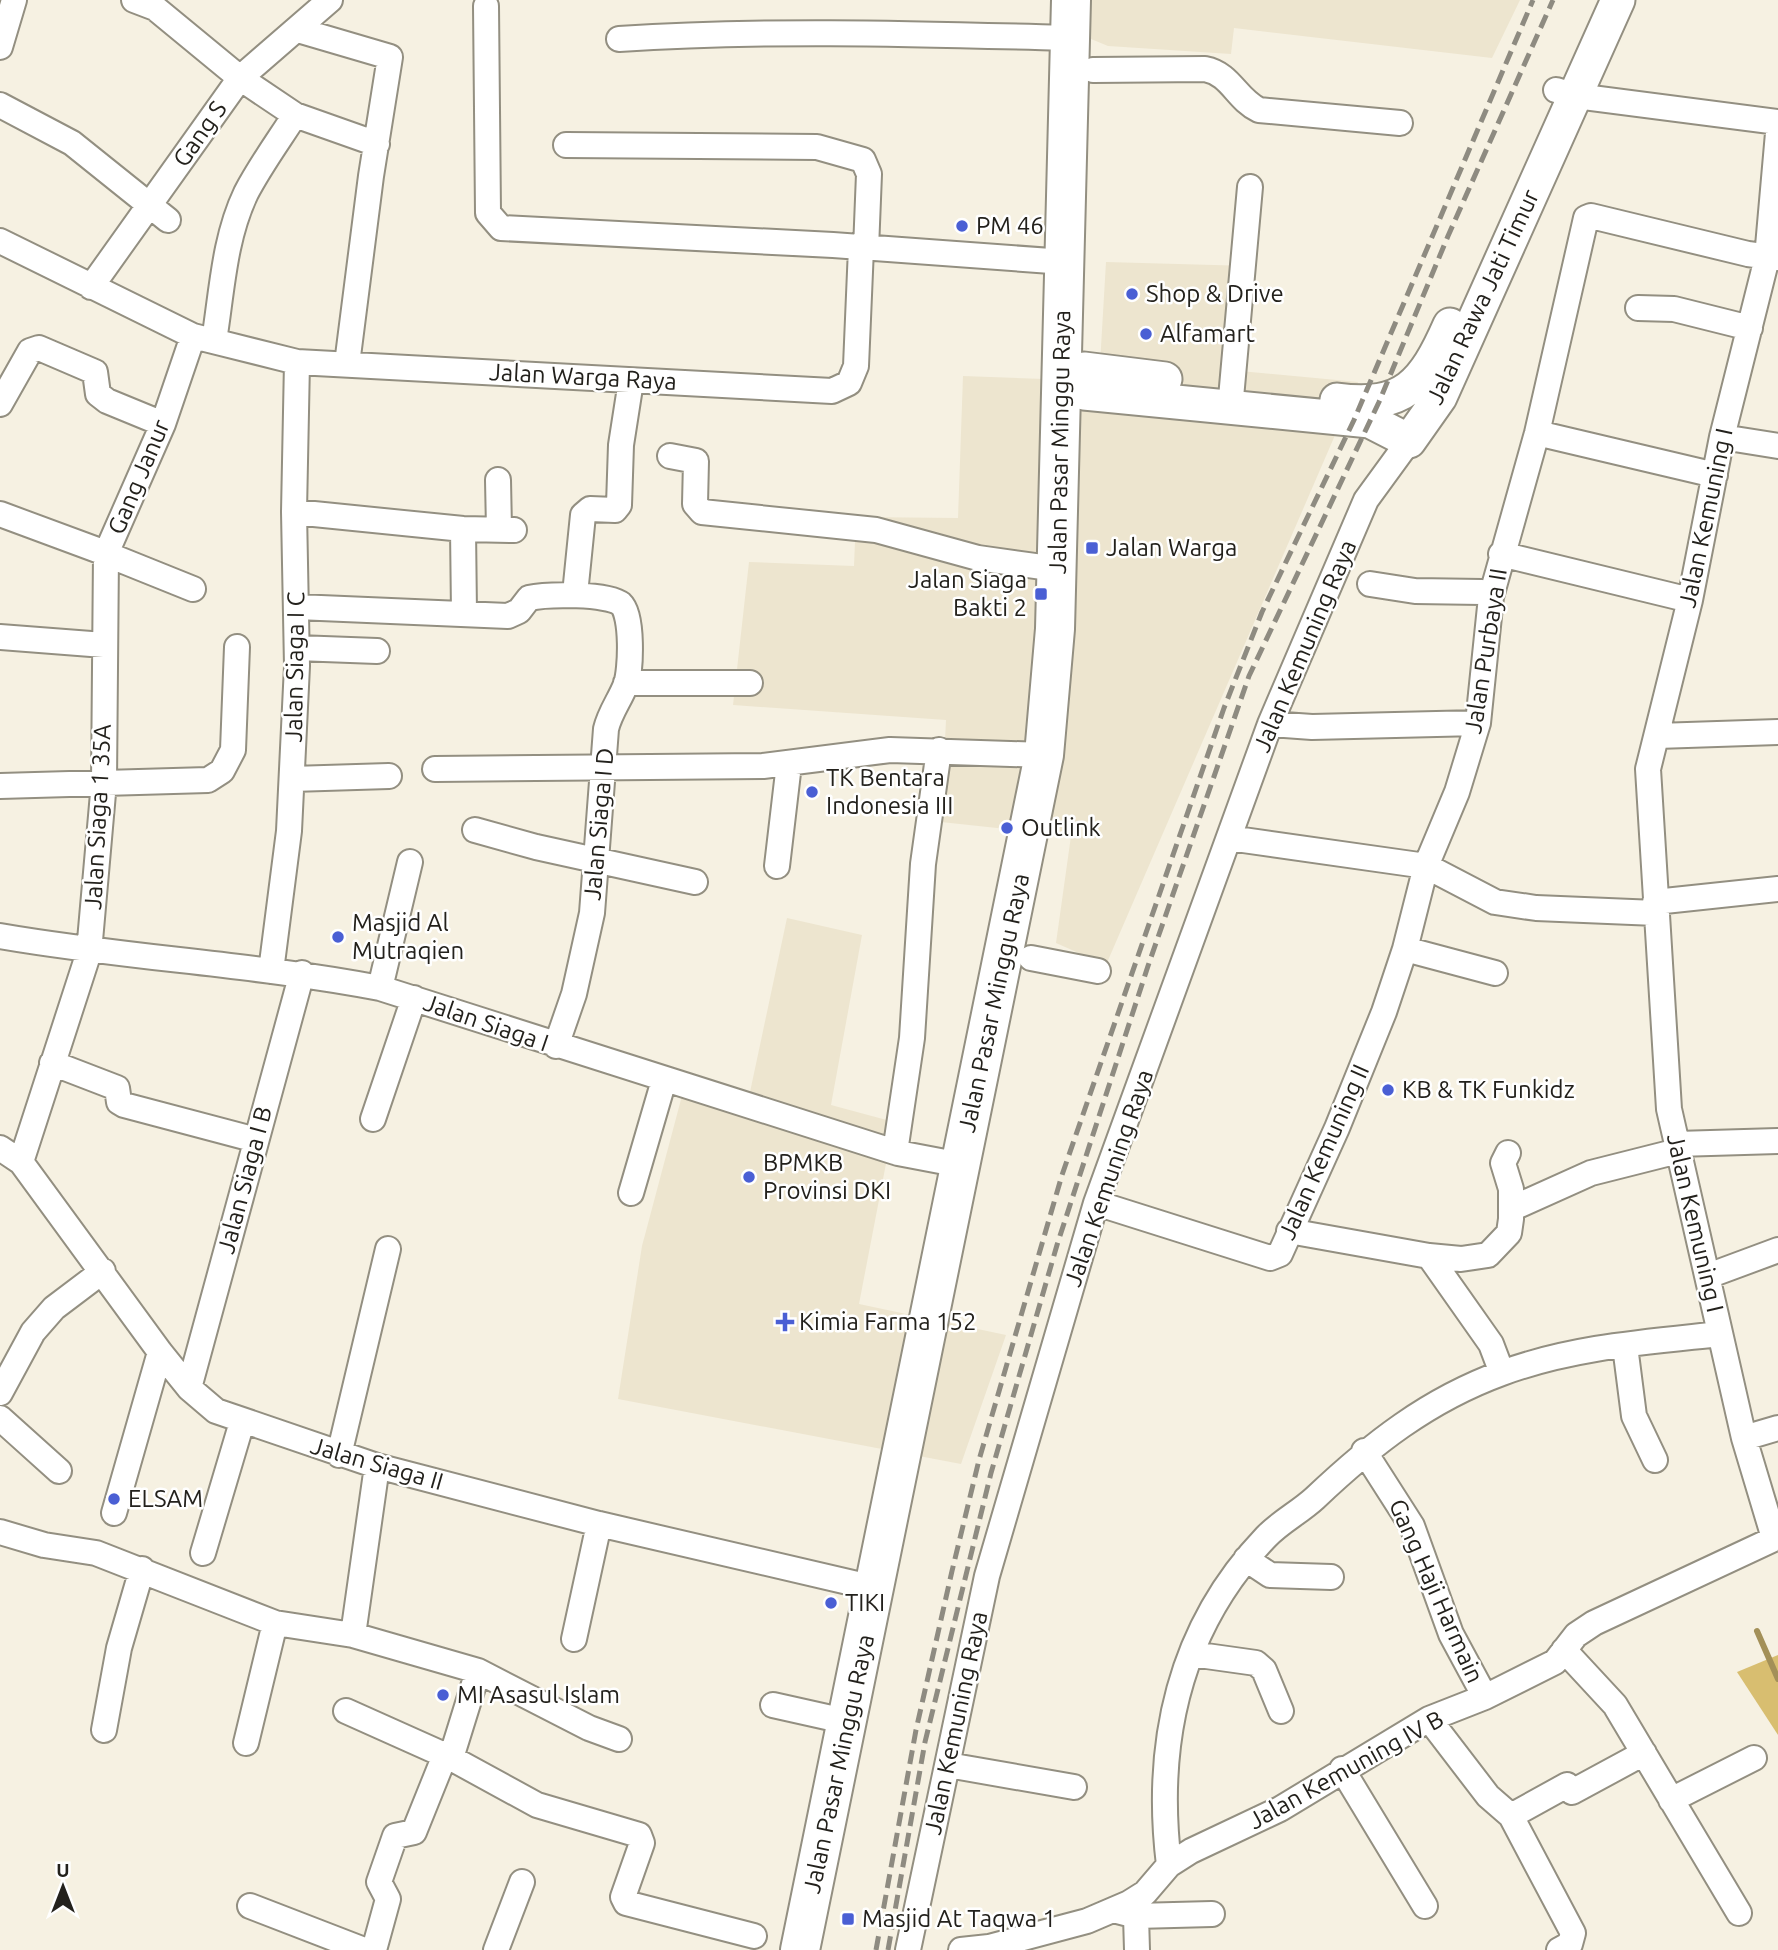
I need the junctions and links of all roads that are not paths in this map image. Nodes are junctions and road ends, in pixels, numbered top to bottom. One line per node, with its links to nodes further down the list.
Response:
1 (14, 0): 12 (street)
2 (134, 0): 14 (street)
3 (330, 0): 9 (street, Gang S)
4 (1071, 0): 10 (main road, Jalan Pasar Minggu Raya)
5 (1093, 0): 13 (main road, Jalan Pasar Minggu Raya)
6 (1595, 0): 15 (main road, Jalan Rawa Jati Timur)
7 (1618, 0): 15 (main road, Jalan Rawa Jati Timur)
8 (486, 6): 26 (street)
9 (298, 30): 14 (street, Gang S); 21 (street)
10 (1071, 38): 11 (street); 28 (main road, Jalan Pasar Minggu Raya)
11 (619, 39)
12 (0, 47)
13 (1093, 70): 19 (street); 37 (main road, Jalan Pasar Minggu Raya)
14 (240, 78): 17 (street); 24 (street, Gang S)
15 (1566, 93): 18 (street); 33 (main road, Jalan Rawa Jati Timur); 38 (main road, Jalan Rawa Jati Timur)
16 (0, 105): 24 (street)
17 (295, 115): 21 (street); 32 (street, Gang Janur)
18 (1778, 122)
19 (1400, 123)
20 (1778, 133): 27 (street, Jalan Kemuning I)
21 (377, 144): 35 (street)
22 (566, 145): 26 (street)
23 (1250, 187): 39 (street)
24 (159, 213): 29 (street, Gang S)
25 (0, 241): 29 (street, Jalan Warga Raya)
26 (863, 248): 28 (street); 36 (street, Jalan Warga Raya)
27 (1772, 258): 31 (street, Jalan Kemuning I); 42 (street, Jalan Purbaya II)
28 (1065, 262): 53 (main road, Jalan Pasar Minggu Raya)
29 (92, 287): 32 (street, Jalan Warga Raya)
30 (1638, 308): 31 (street)
31 (1750, 328): 43 (street, Jalan Kemuning I)
32 (204, 338): 34 (street, Jalan Warga Raya); 41 (street, Gang Janur)
33 (1436, 358): 38 (main road); 39 (main road, Jalan Rawa Jati Timur)
34 (297, 362): 35 (street, Jalan Warga Raya); 49 (street, Jalan Siaga I C)
35 (347, 364): 36 (street, Jalan Warga Raya)
36 (631, 380): 56 (street)
37 (1084, 381): 39 (main road, Jalan Rawa Jati Timur); 93 (main road, Jalan Pasar Minggu Raya)
38 (1440, 397): 44 (main road, Jalan Rawa Jati Timur)
39 (1231, 398): 44 (main road, Jalan Rawa Jati Timur)
40 (0, 404): 41 (street)
41 (163, 424): 50 (street, Gang Janur)
42 (1537, 433): 47 (street); 52 (street, Jalan Purbaya II)
43 (1721, 437): 45 (street); 47 (street, Jalan Kemuning I)
44 (1409, 441): 69 (street, Jalan Kemuning Raya)
45 (1778, 446)
46 (670, 456): 53 (street)
47 (1715, 475): 58 (street, Jalan Kemuning I)
48 (498, 480): 51 (street)
49 (294, 512): 51 (street); 59 (street, Jalan Siaga I C)
50 (0, 514)
51 (463, 529): 60 (street)
52 (1501, 554): 57 (street, Jalan Purbaya II); 58 (street)
53 (1057, 569): 73 (main road, Jalan Pasar Minggu Raya)
54 (1370, 584): 57 (street)
55 (193, 589): 62 (street, Jalan Siaga 1 35A)
56 (575, 594): 60 (street); 66 (street, Jalan Siaga I D)
57 (1491, 597): 68 (street, Jalan Purbaya II)
58 (1690, 600): 71 (street, Jalan Kemuning I)
59 (297, 607): 60 (street); 64 (street, Jalan Siaga I C)
60 (464, 613)
61 (0, 637): 62 (street)
62 (104, 645): 79 (street, Jalan Siaga 1 35A)
63 (237, 647): 79 (street)
64 (298, 648): 65 (street); 78 (street, Jalan Siaga I C)
65 (377, 651)
66 (626, 683): 67 (street); 75 (street, Jalan Siaga I D)
67 (750, 683)
68 (1478, 723): 69 (street); 86 (street, Jalan Purbaya II)
69 (1270, 724): 82 (street, Jalan Kemuning Raya)
70 (1778, 732): 71 (street)
71 (1657, 736): 89 (street, Jalan Kemuning I)
72 (948, 750): 73 (street); 74 (street); 108 (street)
73 (1044, 755): 111 (main road, Jalan Pasar Minggu Raya)
74 (789, 764): 75 (street); 85 (street)
75 (603, 768): 76 (street); 83 (street, Jalan Siaga I D)
76 (435, 769)
77 (389, 776): 78 (street)
78 (292, 779): 94 (street, Jalan Siaga I C)
79 (104, 782): 80 (street); 92 (street, Jalan Siaga 1 35A)
80 (0, 786)
81 (475, 830): 83 (street)
82 (1229, 838): 86 (street); 113 (street, Jalan Kemuning Raya)
83 (596, 860): 87 (street); 100 (street, Jalan Siaga I D)
84 (410, 862): 98 (street)
85 (777, 866)
86 (1426, 866): 89 (street); 91 (street, Jalan Kemuning II)
87 (695, 882)
88 (1778, 889): 89 (street)
89 (1655, 908): 107 (street, Jalan Kemuning I)
90 (0, 936): 92 (street, Jalan Siaga I)
91 (1405, 949): 97 (street); 115 (street, Jalan Kemuning II)
92 (89, 952): 94 (street, Jalan Siaga I); 101 (street, Jalan Siaga 1 35A)
93 (1031, 958): 95 (street); 180 (main road, Jalan Pasar Minggu Raya)
94 (271, 971): 96 (street, Jalan Siaga I)
95 (1098, 971)
96 (302, 973): 98 (street, Jalan Siaga I); 104 (street, Jalan Siaga I B)
97 (1495, 974)
98 (380, 988): 99 (street, Jalan Siaga I)
99 (414, 998): 100 (street, Jalan Siaga I); 103 (street)
100 (556, 1046): 102 (street, Jalan Siaga I)
101 (52, 1063): 104 (street); 110 (street, Jalan Siaga 1 35A)
102 (664, 1080): 108 (street, Jalan Siaga I); 112 (street)
103 (373, 1119)
104 (256, 1140): 125 (street, Jalan Siaga I B)
105 (1778, 1142): 107 (street)
106 (0, 1148): 110 (street, Jalan Siaga II)
107 (1678, 1148): 114 (street); 120 (street, Jalan Kemuning I)
108 (897, 1152): 111 (street, Jalan Siaga I)
109 (1508, 1153): 114 (street)
110 (21, 1161): 119 (street, Jalan Siaga II)
111 (950, 1162): 144 (main road, Jalan Pasar Minggu Raya)
112 (631, 1193)
113 (1096, 1203): 115 (street, Jalan Kemuning II); 163 (street, Jalan Kemuning Raya)
114 (1513, 1208): 118 (street)
115 (1289, 1231): 118 (street)
116 (388, 1249): 132 (street)
117 (1778, 1250): 120 (street)
118 (1429, 1256): 124 (street)
119 (103, 1272): 123 (street, Jalan Siaga II); 126 (street)
120 (1708, 1276): 121 (street, Jalan Kemuning I)
121 (1720, 1334): 122 (street); 130 (street, Jalan Kemuning I)
122 (1625, 1346): 124 (street); 133 (street)
123 (160, 1352): 125 (street, Jalan Siaga II); 136 (street)
124 (1502, 1373): 131 (street)
125 (189, 1388): 128 (street, Jalan Siaga II)
126 (0, 1393)
127 (0, 1418): 135 (street)
128 (242, 1422): 132 (street, Jalan Siaga II); 140 (street)
129 (1778, 1428): 130 (street)
130 (1744, 1438): 139 (street, Jalan Kemuning I)
131 (1364, 1451): 141 (street); 151 (street, Gang Haji Harmain)
132 (339, 1455): 134 (street, Jalan Siaga II)
133 (1655, 1460)
134 (377, 1466): 137 (street, Jalan Siaga II); 146 (street)
135 (59, 1471)
136 (114, 1513)
137 (599, 1524): 144 (street, Jalan Siaga II); 147 (street)
138 (0, 1532): 142 (street)
139 (1776, 1537): 148 (street, Jalan Kemuning IV B)
140 (203, 1553)
141 (1246, 1559): 143 (street); 149 (street)
142 (142, 1569): 145 (street); 157 (street)
143 (1331, 1577)
144 (868, 1586): 155 (main road, Jalan Pasar Minggu Raya)
145 (275, 1623): 146 (street); 159 (street)
146 (353, 1636): 150 (street)
147 (574, 1639)
148 (1564, 1650): 151 (street, Jalan Kemuning IV B); 160 (street)
149 (1192, 1654): 154 (street); 168 (street)
150 (478, 1671): 158 (street); 161 (street)
151 (1485, 1697): 156 (street, Jalan Kemuning IV B)
152 (774, 1705): 155 (street)
153 (346, 1711): 161 (street)
154 (1281, 1711)
155 (834, 1718): 179 (main road, Jalan Pasar Minggu Raya)
156 (1429, 1719): 164 (street, Jalan Kemuning IV B); 167 (street)
157 (104, 1730)
158 (619, 1739)
159 (246, 1743)
160 (1644, 1754): 166 (street); 167 (street)
161 (448, 1757): 175 (street); 177 (street)
162 (1754, 1758): 166 (street)
163 (948, 1765): 165 (street); 181 (street, Jalan Kemuning Raya)
164 (1342, 1769): 168 (street, Jalan Kemuning IV B); 171 (street)
165 (1074, 1787)
166 (1671, 1800): 173 (street)
167 (1511, 1816): 184 (street)
168 (1169, 1865): 172 (street)
169 (522, 1882): 178 (street)
170 (250, 1906): 176 (street)
171 (1425, 1906)
172 (1125, 1913): 174 (street); 182 (street); 183 (street)
173 (1739, 1913)
174 (1212, 1914)
175 (754, 1936)
176 (364, 1950)
177 (374, 1950)
178 (496, 1950)
179 (800, 1950)
180 (825, 1950)
181 (908, 1950)
182 (961, 1950)
183 (1137, 1950)
184 (1559, 1950)

